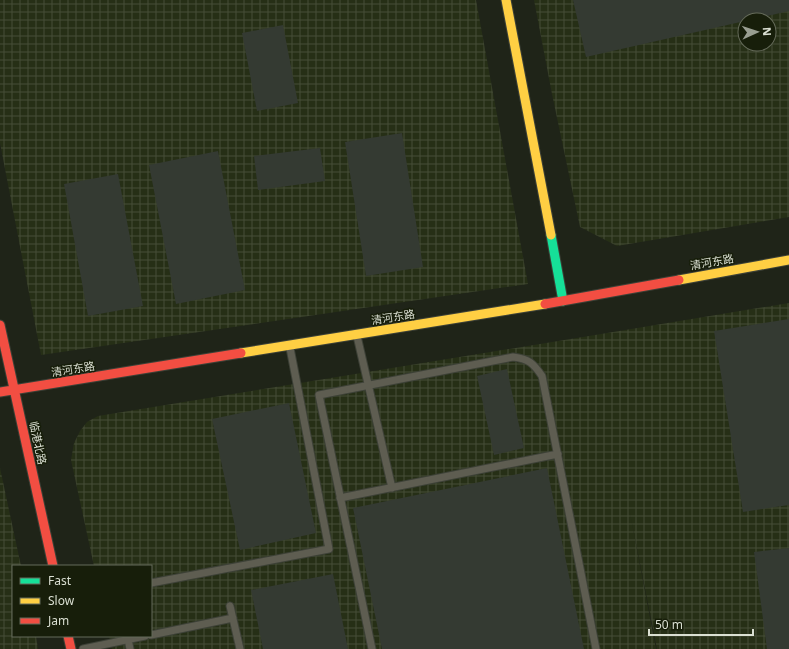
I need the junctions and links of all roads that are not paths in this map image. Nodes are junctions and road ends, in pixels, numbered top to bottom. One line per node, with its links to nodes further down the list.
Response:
1 (506, 0): 3 (street)
2 (789, 260): 3 (street, 清河东路)
3 (563, 301): 5 (street, 清河东路)
4 (0, 325): 8 (street, 临港北路)
5 (357, 334): 6 (street, 清河东路); 7 (lane)
6 (289, 346): 8 (street, 清河东路); 14 (lane)
7 (369, 385): 10 (lane); 11 (lane); 12 (lane)
8 (14, 390): 9 (street, 清河东路); 13 (street, 临港北路)
9 (0, 392)
10 (558, 454): 11 (lane); 26 (lane)
11 (392, 488): 12 (lane)
12 (340, 498): 25 (lane)
13 (53, 565)
14 (152, 583)
15 (230, 606): 16 (lane)
16 (233, 618): 17 (lane); 24 (lane)
17 (152, 635)
18 (68, 637): 21 (street)
19 (141, 637): 20 (lane)
20 (128, 640): 22 (lane); 23 (lane)
21 (71, 649)
22 (83, 649)
23 (130, 649)
24 (240, 649)
25 (372, 649)
26 (596, 649)

